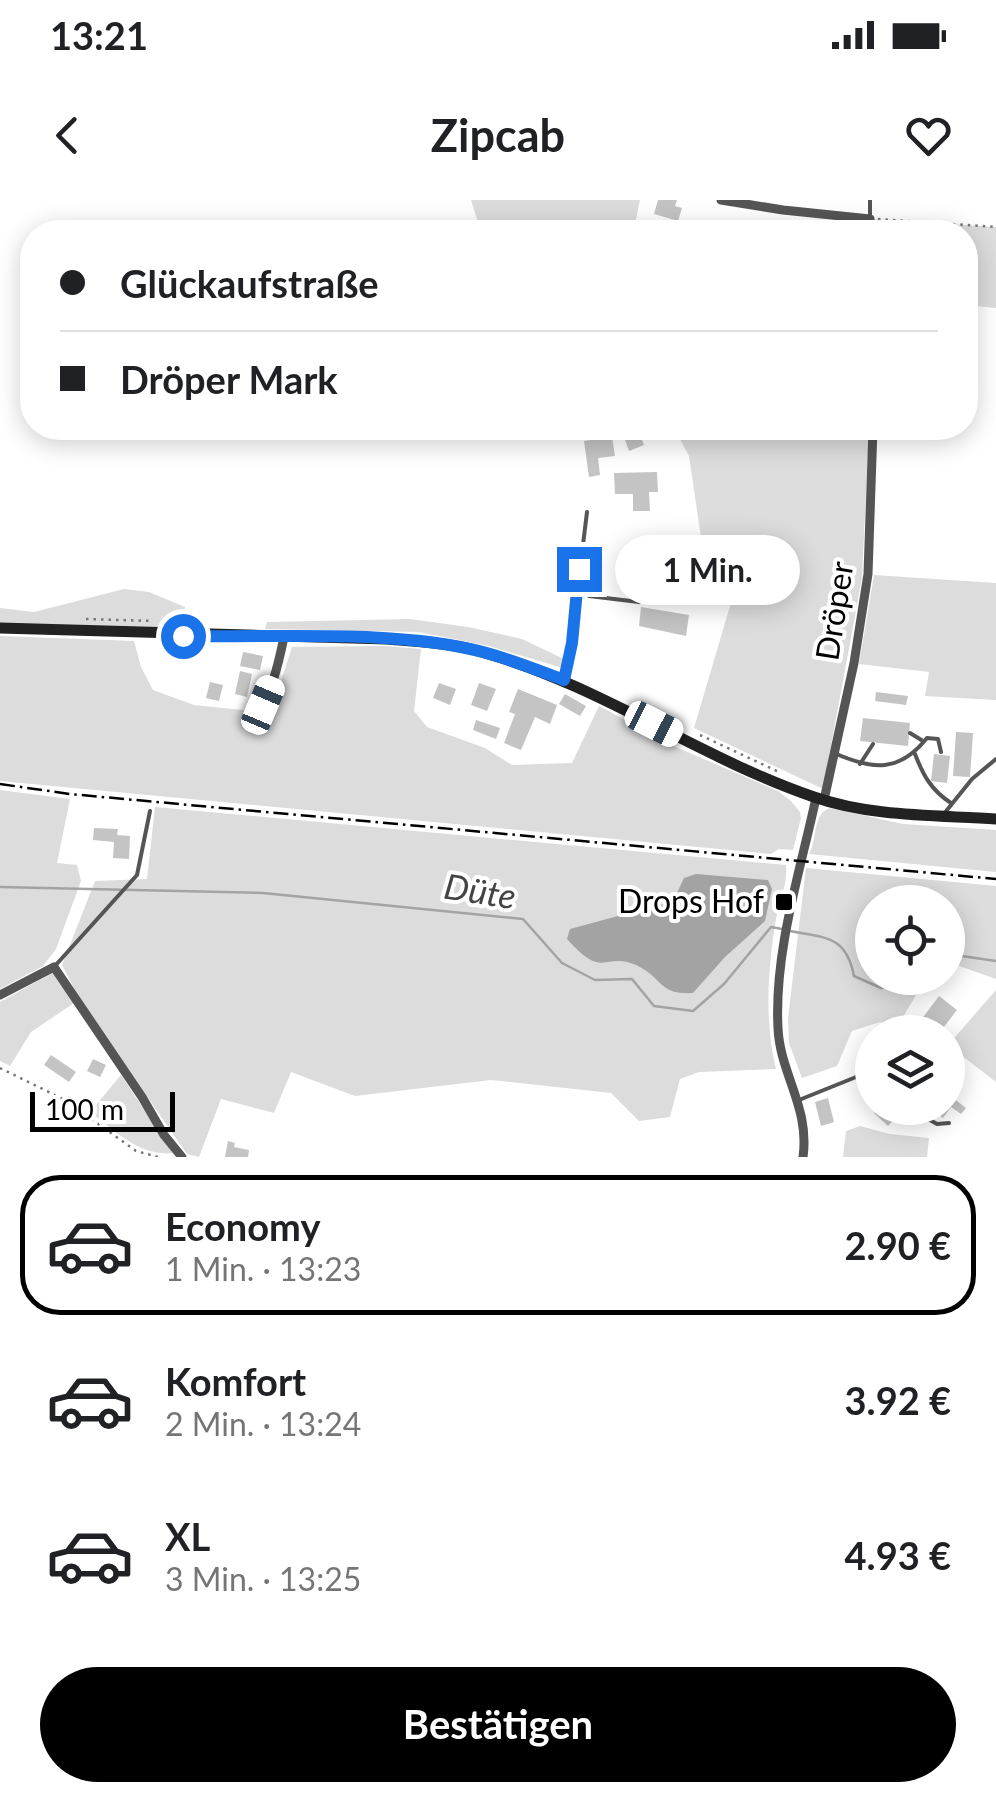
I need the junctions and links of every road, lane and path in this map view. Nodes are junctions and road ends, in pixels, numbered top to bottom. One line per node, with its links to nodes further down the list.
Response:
1 (721, 200): 3 (street)
2 (870, 200): 3 (lane)
3 (870, 218): 4 (path)
4 (898, 220)
5 (873, 440): 20 (street, Dröper)
6 (588, 512): 7 (lane)
7 (577, 589): 8 (lane); 13 (lane)
8 (639, 602)
9 (83, 619): 10 (path)
10 (166, 624)
11 (0, 628): 12 (main road)
12 (284, 638): 13 (main road); 14 (street)
13 (564, 680): 25 (main road)
14 (253, 718)
15 (693, 732): 24 (path)
16 (910, 733): 17 (lane)
17 (924, 742): 19 (lane); 21 (lane)
18 (873, 744): 23 (lane)
19 (941, 752)
20 (834, 753): 23 (lane); 25 (street, Dröper)
21 (915, 754): 23 (lane); 26 (lane)
22 (996, 759): 26 (lane)
23 (860, 764)
24 (792, 778)
25 (819, 799): 28 (main road); 34 (street, Dröper)
26 (950, 803): 28 (lane)
27 (150, 812): 30 (lane)
28 (943, 815): 29 (main road)
29 (996, 820)
30 (54, 968): 31 (street); 36 (street)
31 (0, 995)
32 (0, 1068): 35 (path)
33 (855, 1078): 34 (lane)
34 (800, 1100): 37 (street, Dröper)
35 (158, 1157)
36 (182, 1157)
37 (803, 1157)

